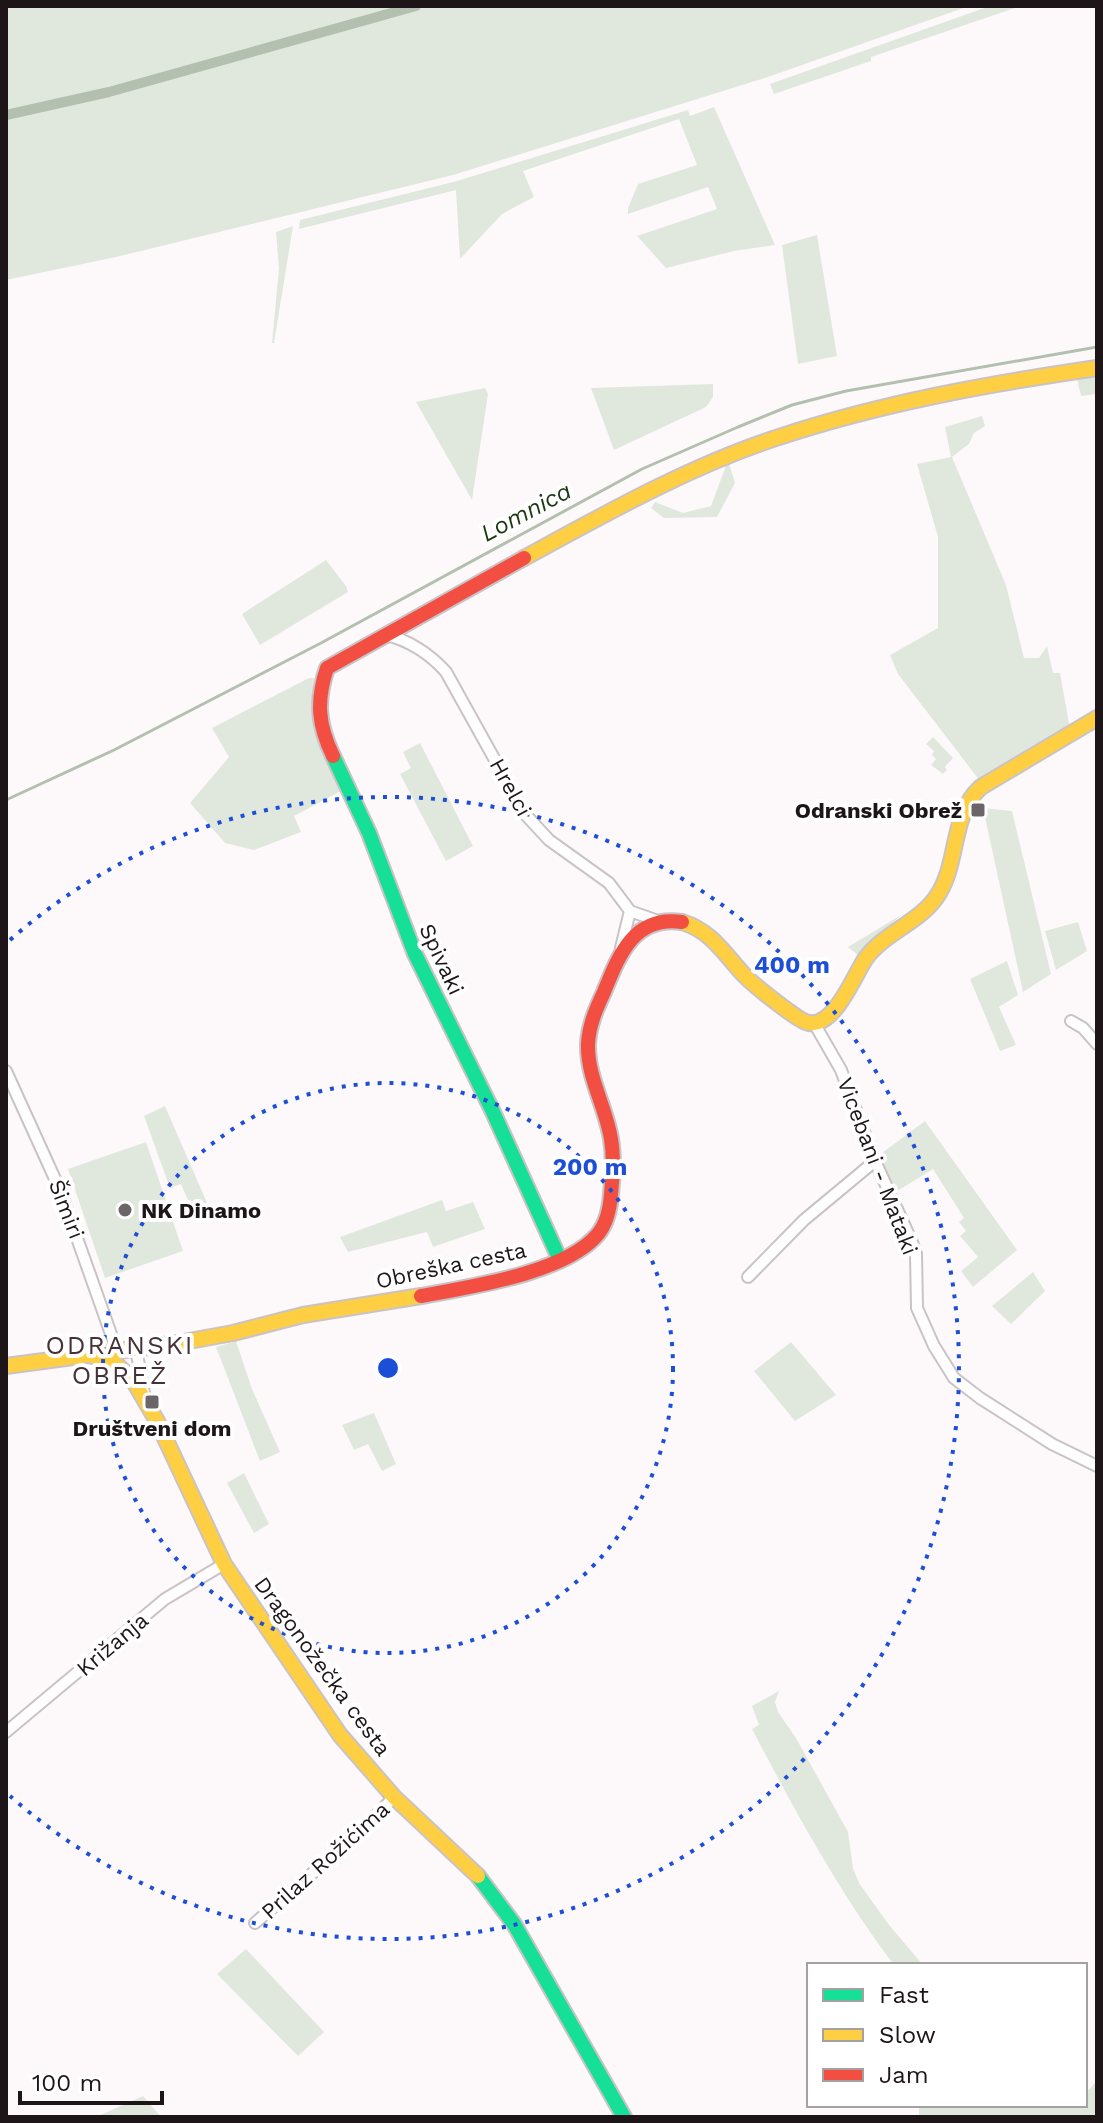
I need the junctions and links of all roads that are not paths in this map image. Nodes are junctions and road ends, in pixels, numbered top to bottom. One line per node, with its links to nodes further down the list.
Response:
1 (1097, 368): 2 (street)
2 (385, 635): 4 (street, Hrelci); 12 (street, Spivaki)
3 (1097, 718): 8 (street)
4 (630, 911): 5 (street); 6 (street)
5 (658, 921): 6 (street, Obreška cesta); 8 (street)
6 (621, 950): 12 (street, Obreška cesta)
7 (1071, 1021): 9 (street)
8 (814, 1023): 11 (street, Vicebani - Mataki)
9 (1097, 1044)
10 (6, 1071): 15 (street, Šimiri)
11 (875, 1161): 13 (street); 19 (street, Vicebani - Mataki)
12 (560, 1260): 14 (street, Obreška cesta)
13 (748, 1277)
14 (136, 1349): 15 (street, Obreška cesta); 18 (street)
15 (117, 1351): 16 (street, Obreška cesta)
16 (85, 1355): 17 (street, Obreška cesta); 18 (street, Dragonožečka cesta)
17 (6, 1366)
18 (145, 1399): 20 (street, Dragonožečka cesta)
19 (1097, 1466)
20 (224, 1564): 21 (street, Križanja); 22 (street, Dragonožečka cesta)
21 (6, 1732)
22 (394, 1797): 23 (street, Prilaz Rožićima); 24 (street, Dragonožečka cesta)
23 (255, 1923)
24 (624, 2117)

